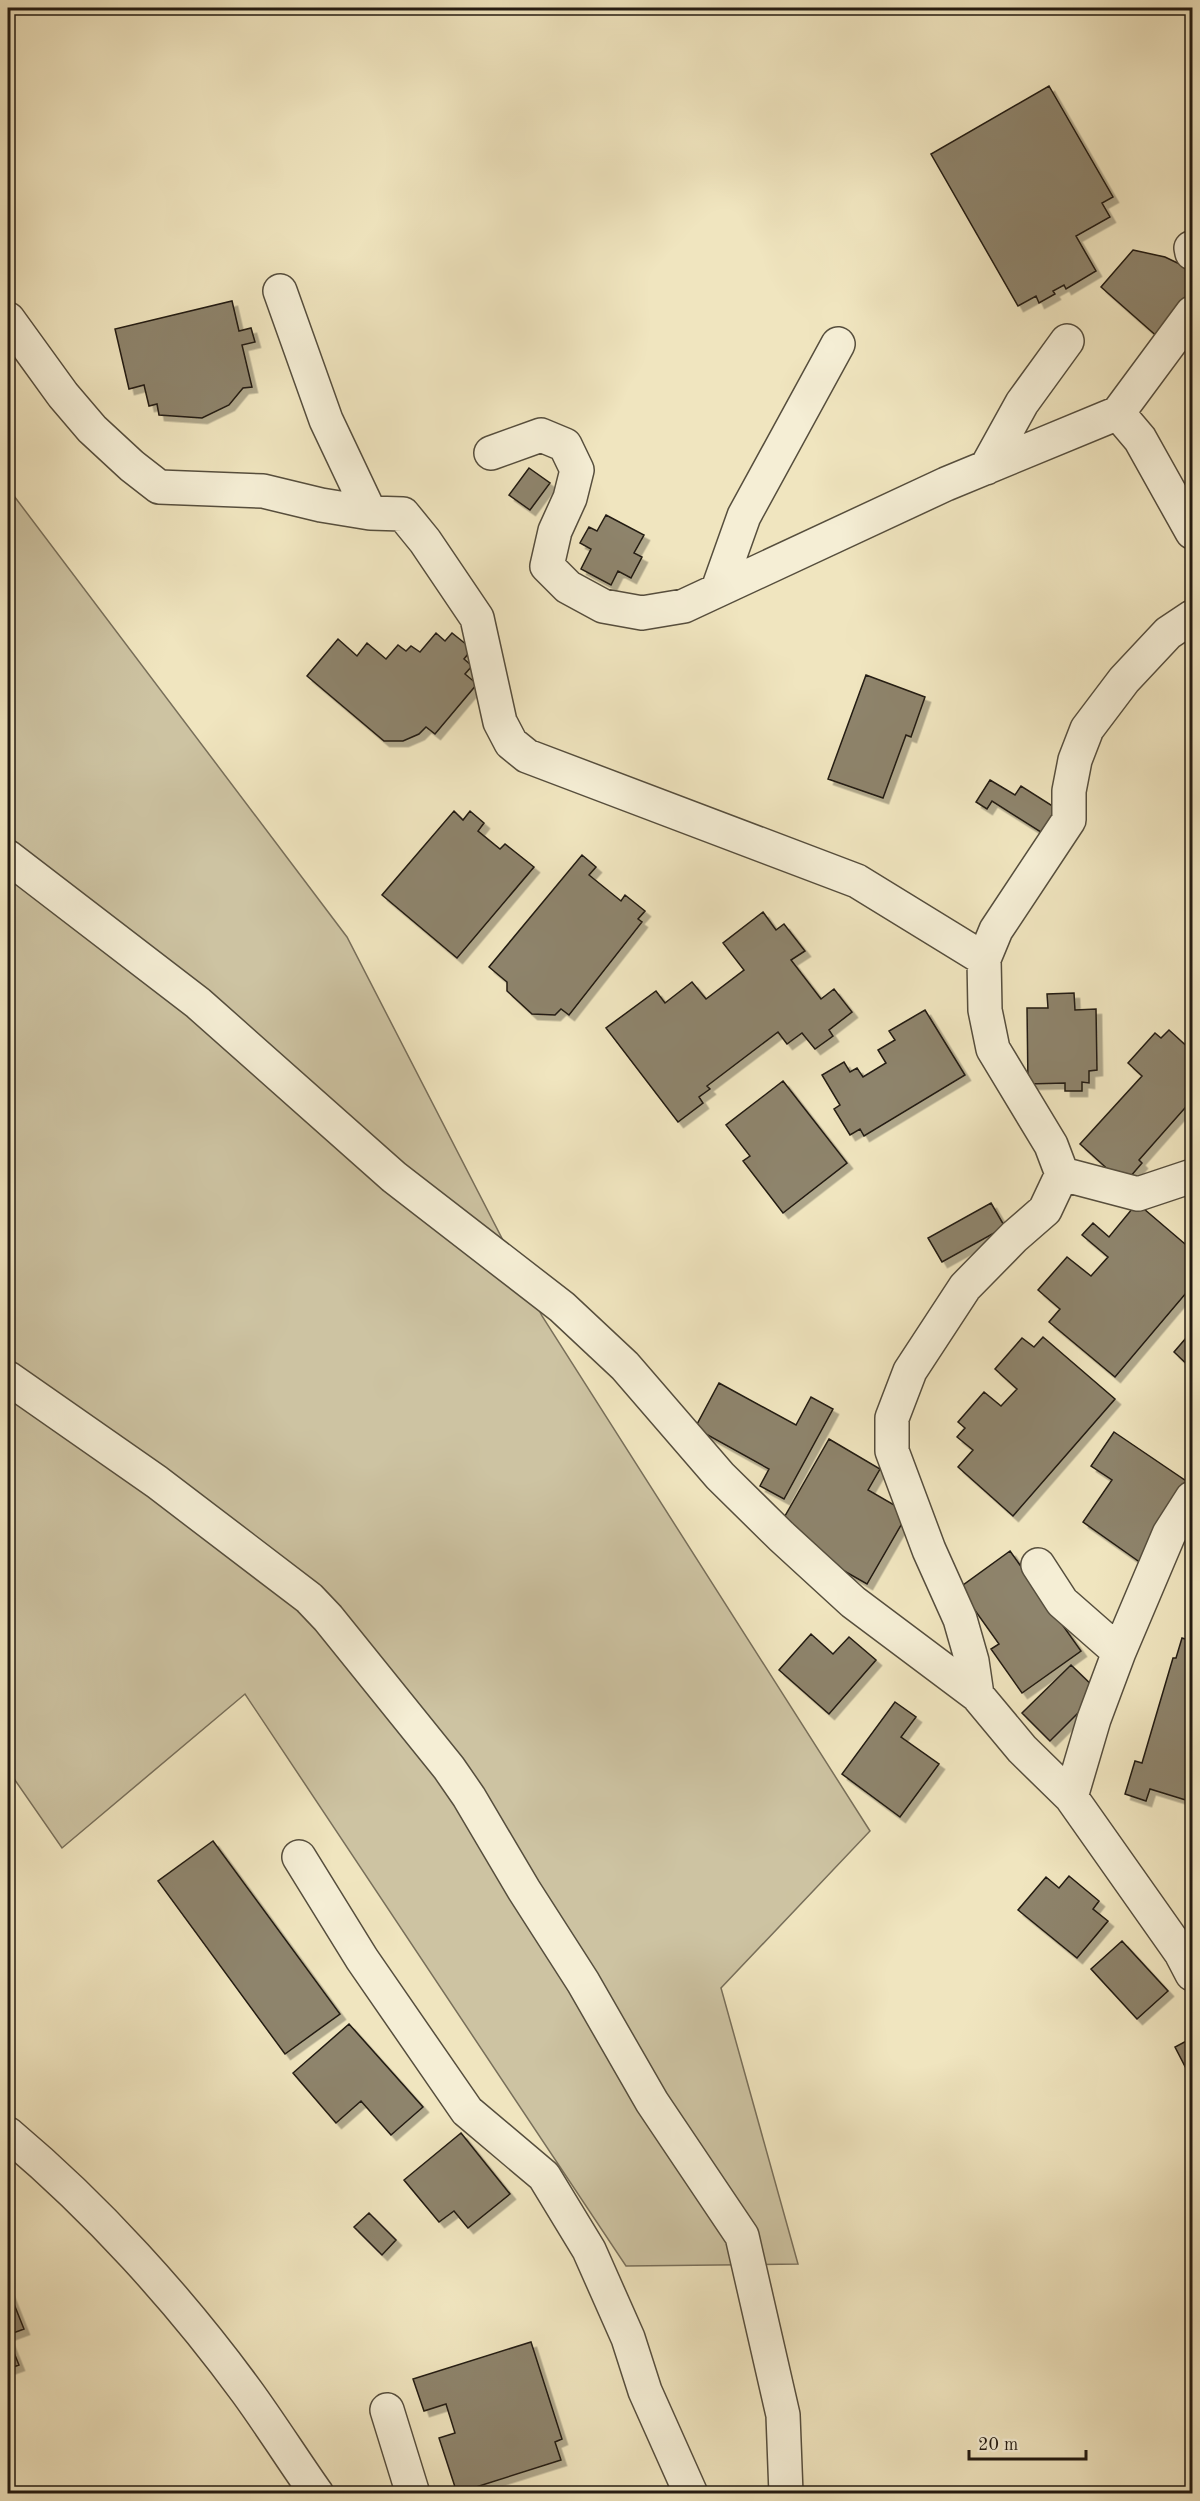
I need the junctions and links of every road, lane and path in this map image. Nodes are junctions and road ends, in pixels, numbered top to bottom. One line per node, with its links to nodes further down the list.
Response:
1 (280, 291): 9 (street)
2 (1192, 314): 6 (street)
3 (8, 319): 9 (street)
4 (1067, 341): 8 (street)
5 (838, 344): 11 (street)
6 (1118, 413): 8 (street); 10 (street)
7 (491, 453): 11 (street)
8 (986, 468): 11 (street)
9 (370, 513): 14 (street)
10 (1192, 532)
11 (718, 589)
12 (1192, 617): 14 (street)
13 (8, 857): 21 (street)
14 (984, 959): 15 (street)
15 (1062, 1173): 16 (street); 21 (street)
16 (1192, 1176)
17 (8, 1378): 30 (street)
18 (1192, 1498): 20 (street)
19 (1038, 1565): 20 (street)
20 (1119, 1652): 22 (street)
21 (977, 1695): 22 (street)
22 (1071, 1797): 24 (street)
23 (299, 1857): 29 (street)
24 (1192, 1974)
25 (8, 2134): 27 (street)
26 (387, 2410): 28 (street)
27 (317, 2493)
28 (412, 2493)
29 (691, 2493)
30 (786, 2493)

